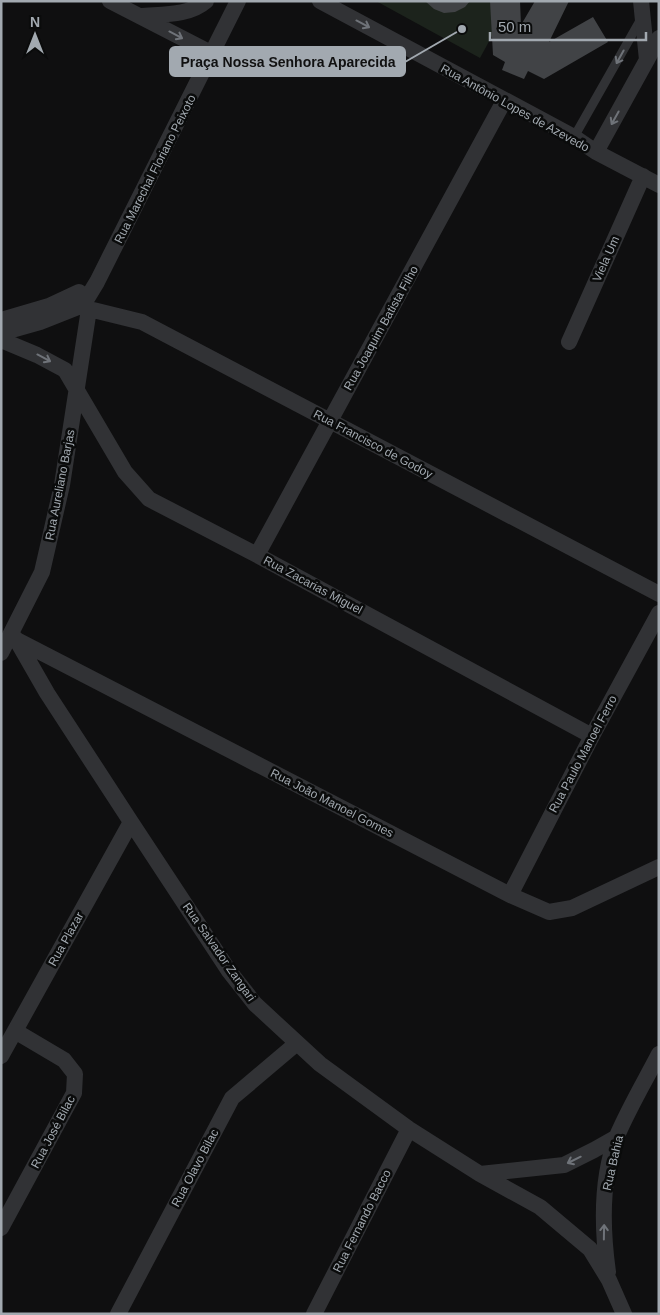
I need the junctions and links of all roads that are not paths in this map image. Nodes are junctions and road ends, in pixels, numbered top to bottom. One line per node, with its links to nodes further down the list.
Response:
1 (110, 1): 6 (street)
2 (206, 1): 6 (street)
3 (238, 1): 8 (street, Rua Marechal Floriano Peixoto)
4 (320, 1): 10 (street, Rua Antônio Lopes de Azevedo, one-way to 10)
5 (642, 8): 9 (street); 11 (lane, one-way to 11)
6 (134, 13): 8 (street, one-way to 8)
7 (659, 38): 9 (street)
8 (213, 54): 15 (street, Rua Marechal Floriano Peixoto)
9 (648, 60): 12 (street, one-way to 12)
10 (504, 100): 11 (street, Rua Antônio Lopes de Azevedo); 21 (street, Rua Joaquim Batista Filho)
11 (574, 137): 12 (street, Rua Antônio Lopes de Azevedo)
12 (596, 152): 13 (street, Rua Antônio Lopes de Azevedo)
13 (643, 176): 14 (street, Rua Antônio Lopes de Azevedo); 19 (street, Viela Um)
14 (659, 185)
15 (81, 304): 16 (street); 17 (street); 20 (street, Rua Aureliano Barjas); 21 (street, Rua Francisco de Godoy)
16 (1, 320)
17 (1, 334)
18 (1, 340): 20 (street, Rua Zacarias Miguel, one-way to 20)
19 (569, 342)
20 (77, 389): 22 (street, Rua Zacarias Miguel); 25 (street, Rua Aureliano Barjas)
21 (330, 421): 22 (street, Rua Joaquim Batista Filho); 23 (street, Rua Francisco de Godoy)
22 (257, 555): 27 (street, Rua Zacarias Miguel)
23 (659, 594)
24 (659, 613): 27 (street, Rua Paulo Manoel Ferro)
25 (13, 638): 26 (street, Rua Aureliano Barjas); 28 (street, Rua Salvador Zangari); 30 (street, Rua João Manoel Gomes)
26 (1, 652)
27 (592, 736): 30 (street, Rua Paulo Manoel Ferro)
28 (131, 822): 31 (street, Rua Plazar); 32 (street, Rua Salvador Zangari)
29 (659, 867): 30 (street, Rua João Manoel Gomes)
30 (510, 895)
31 (15, 1030): 34 (street, Rua Plazar); 38 (street, Rua José Bilac)
32 (298, 1043): 35 (street, Rua Salvador Zangari); 40 (street, Rua Olavo Bilac)
33 (659, 1054): 36 (street, Rua Bahia)
34 (1, 1056)
35 (409, 1129): 37 (street, Rua Salvador Zangari); 41 (street, Rua Fernando Bacco)
36 (617, 1136): 37 (street, one-way to 37); 39 (street, Rua Bahia, one-way to 36)
37 (480, 1174): 39 (street, Rua Salvador Zangari)
38 (1, 1228)
39 (609, 1280): 42 (street, Rua Salvador Zangari)
40 (118, 1314)
41 (314, 1314)
42 (624, 1314)

